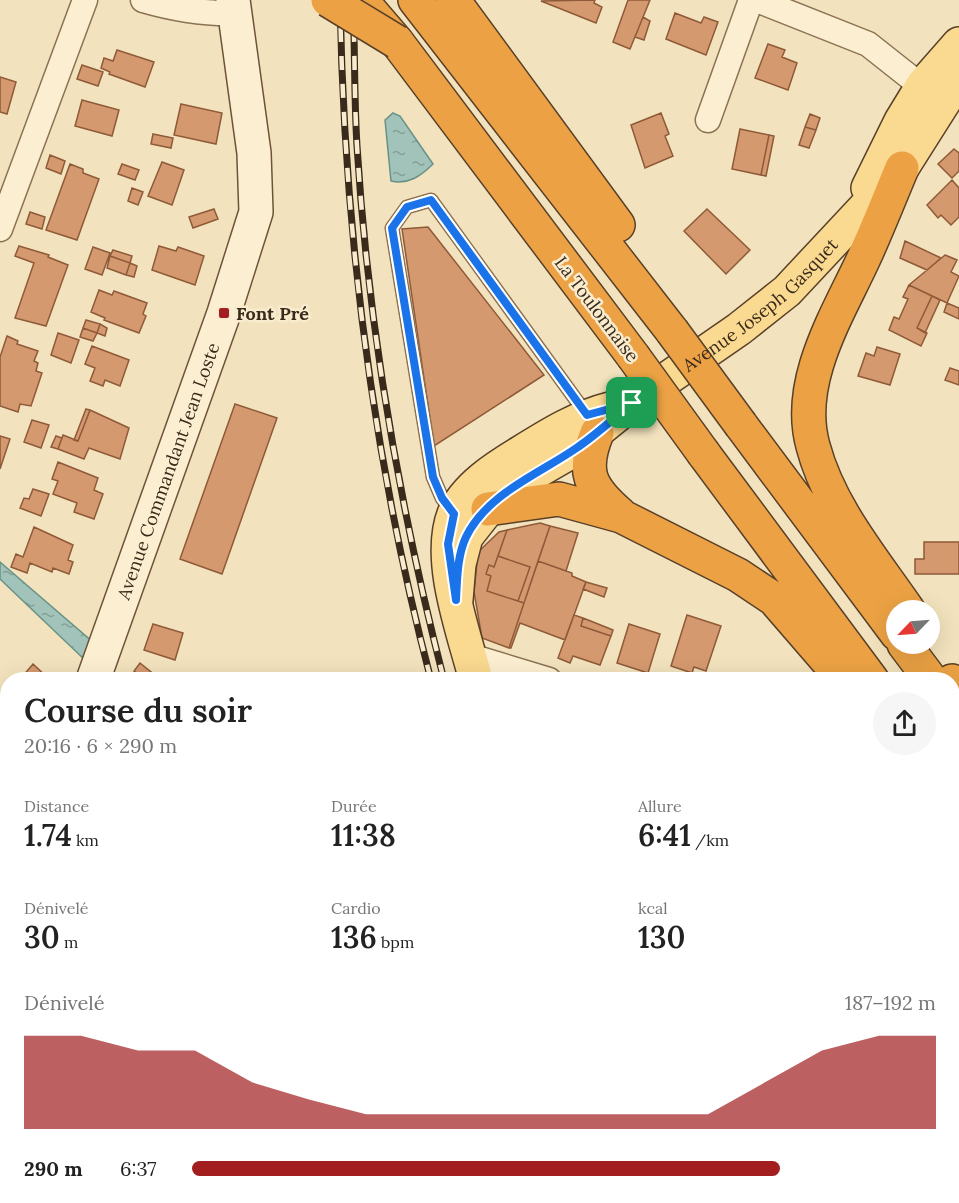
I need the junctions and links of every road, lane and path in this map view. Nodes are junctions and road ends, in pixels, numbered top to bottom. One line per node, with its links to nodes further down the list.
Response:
1 (85, 0): 16 (street)
2 (143, 0): 9 (street)
3 (328, 0): 10 (highway, bridge)
4 (361, 0): 10 (highway, La Toulonnaise)
5 (415, 0): 17 (highway)
6 (453, 0): 17 (highway)
7 (751, 0): 13 (street)
8 (757, 0): 12 (street)
9 (234, 7): 28 (main road, Avenue Commandant Jean Loste)
10 (397, 42): 31 (highway, La Toulonnaise, bridge)
11 (959, 45): 12 (main road, Avenue Joseph Gasquet)
12 (944, 87): 14 (main road, Avenue Joseph Gasquet); 15 (main road, Avenue Joseph Gasquet)
13 (708, 120)
14 (902, 168): 15 (main road, Avenue Joseph Gasquet); 23 (highway)
15 (854, 219): 18 (main road, Avenue Joseph Gasquet)
16 (0, 229)
17 (626, 271): 24 (highway, bridge)
18 (592, 424): 19 (main road, Avenue Joseph Gasquet); 20 (main road, Avenue Joseph Gasquet); 20 (lane); 21 (highway)
19 (488, 509): 20 (lane); 21 (highway); 22 (main road, Avenue Joseph Gasquet)
20 (454, 514): 22 (main road, Avenue Joseph Gasquet)
21 (621, 516): 30 (highway)
22 (456, 600): 27 (main road, Avenue Joseph Gasquet)
23 (902, 600)
24 (886, 619)
25 (912, 654): 32 (highway)
26 (935, 654): 33 (highway)
27 (473, 668): 29 (street)
28 (96, 672)
29 (498, 672)
30 (837, 672)
31 (867, 672)
32 (925, 672)
33 (947, 672)

